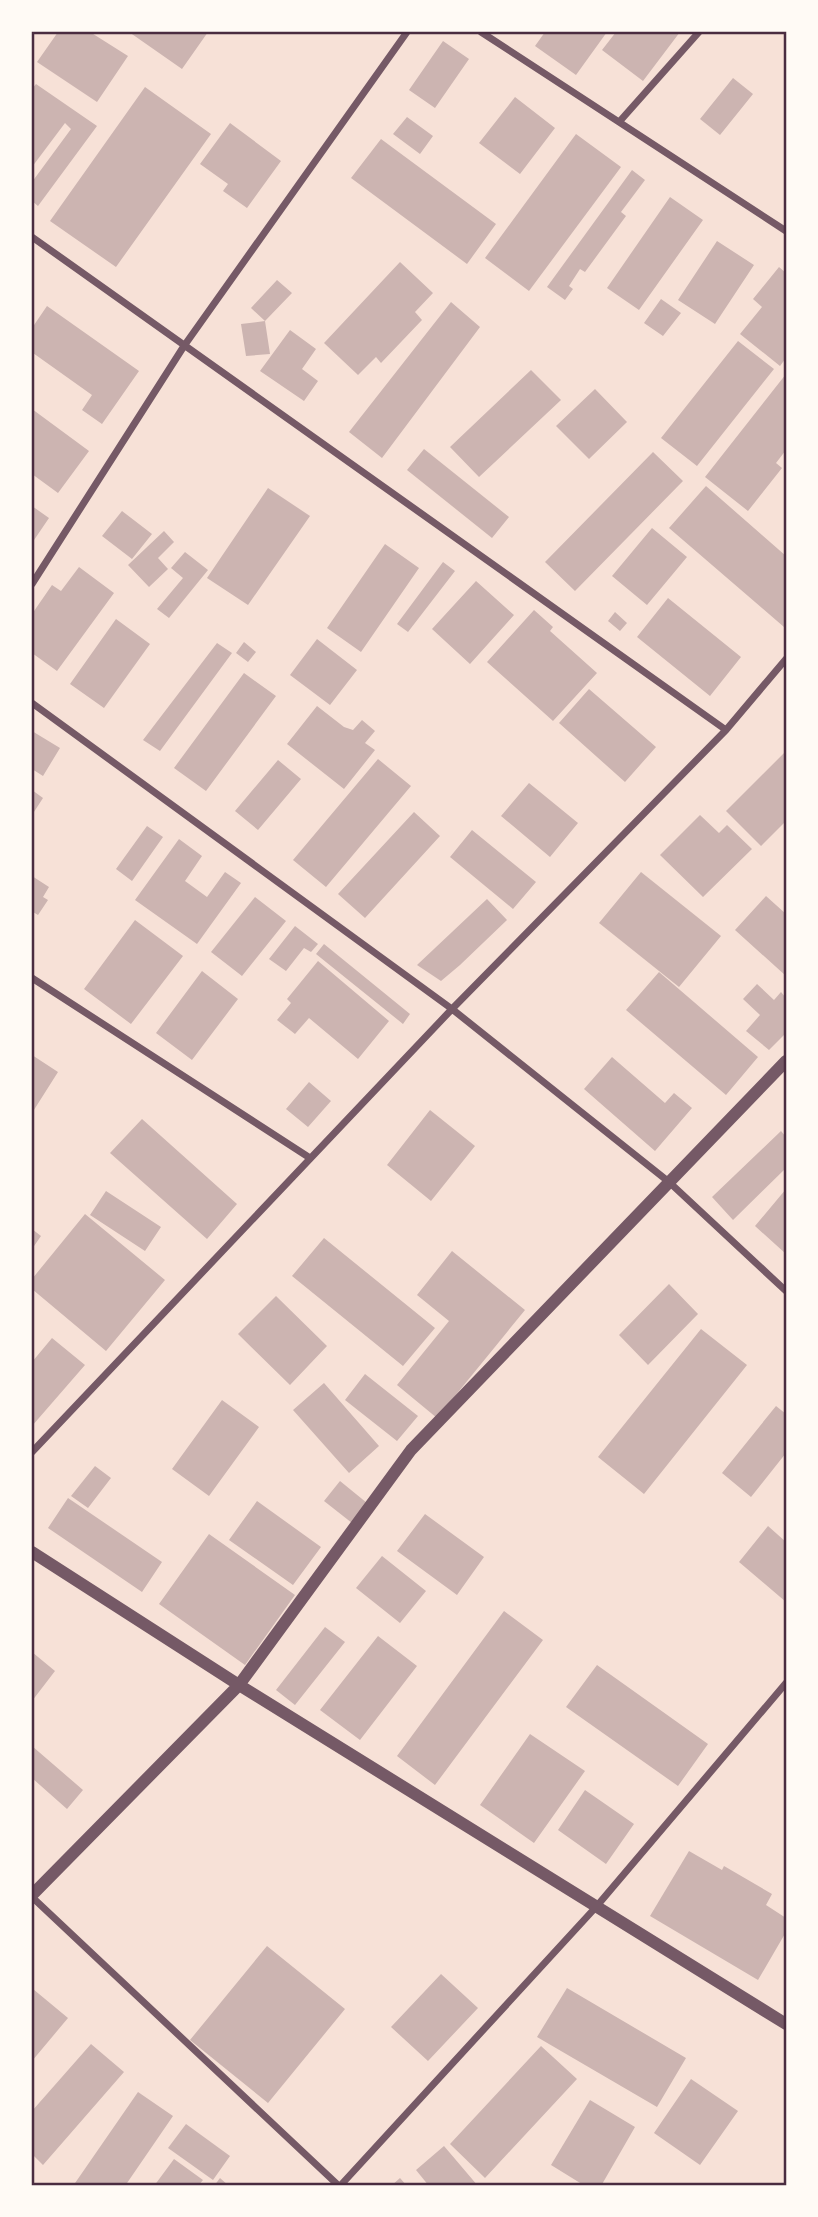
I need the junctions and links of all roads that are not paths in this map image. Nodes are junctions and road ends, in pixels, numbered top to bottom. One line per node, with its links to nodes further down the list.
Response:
1 (407, 32): 7 (street)
2 (481, 32): 4 (street)
3 (699, 32): 4 (street)
4 (620, 121): 5 (street)
5 (786, 231)
6 (32, 237): 7 (street)
7 (184, 346): 8 (street); 11 (street)
8 (32, 584)
9 (786, 659): 11 (street)
10 (32, 703): 13 (street)
11 (726, 730): 13 (street)
12 (32, 978): 15 (street)
13 (452, 1009): 15 (street); 16 (street)
14 (786, 1061): 16 (street)
15 (310, 1158): 18 (street)
16 (669, 1182): 17 (street); 21 (street)
17 (786, 1291)
18 (32, 1452)
19 (32, 1552): 21 (street)
20 (786, 1684): 23 (street)
21 (239, 1685): 22 (street); 23 (street)
22 (32, 1896): 25 (street)
23 (596, 1907): 24 (street); 25 (street)
24 (786, 2024)
25 (339, 2186)

